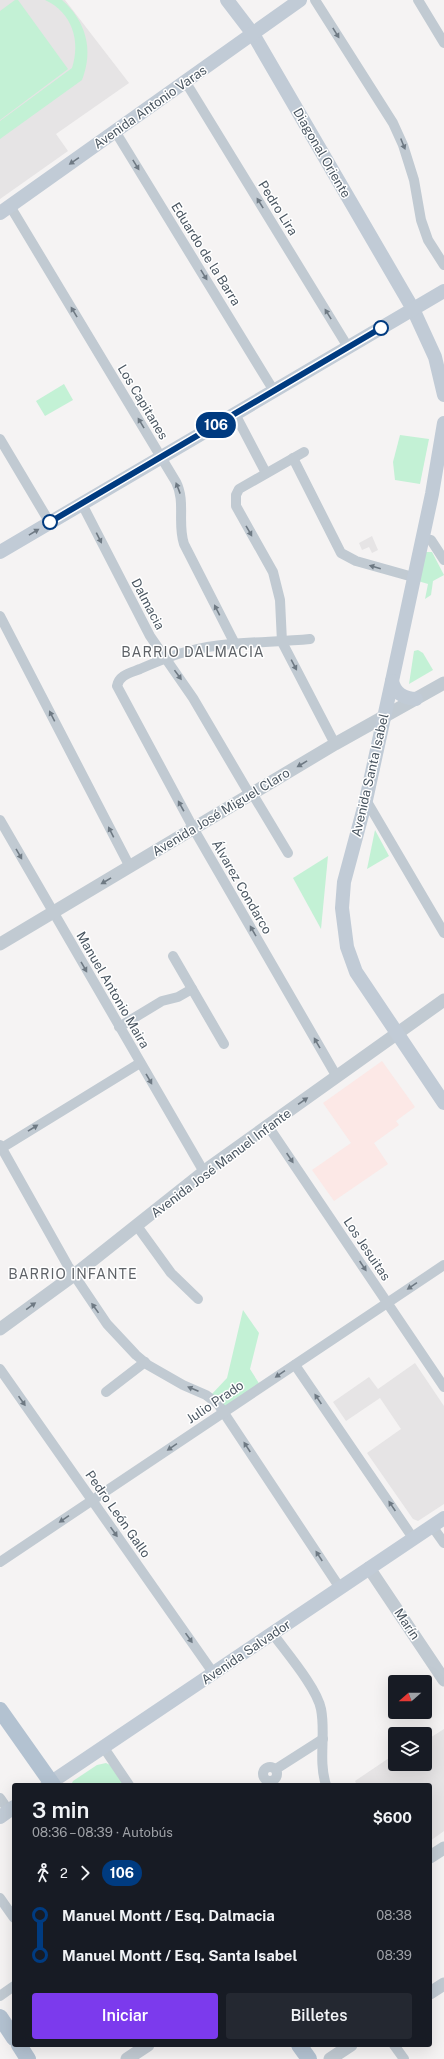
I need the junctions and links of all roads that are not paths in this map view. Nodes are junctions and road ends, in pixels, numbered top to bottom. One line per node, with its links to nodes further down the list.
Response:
1 (227, 0): 5 (main road, Diagonal Oriente)
2 (300, 0): 5 (main road, Avenida Antonio Varas)
3 (315, 0): 10 (street, one-way to 10)
4 (418, 0): 6 (street)
5 (253, 34): 7 (main road, Avenida Antonio Varas); 12 (main road, Diagonal Oriente)
6 (444, 43)
7 (185, 82): 8 (main road, Avenida Antonio Varas); 13 (street, Pedro Lira, one-way to 7)
8 (115, 131): 9 (main road, Avenida Antonio Varas, one-way to 9); 15 (street, Eduardo de la Barra, one-way to 15)
9 (5, 209): 22 (street, Los Capitanes, one-way to 9)
10 (444, 265)
11 (444, 291): 12 (main road)
12 (413, 309): 13 (main road); 14 (main road)
13 (348, 347): 15 (main road)
14 (440, 357): 16 (main road)
15 (274, 391): 17 (main road)
16 (444, 395)
17 (234, 414): 22 (main road); 24 (street)
18 (444, 423): 20 (main road, Avenida Santa Isabel)
19 (0, 439): 26 (street)
20 (443, 440): 27 (main road, Avenida Santa Isabel)
21 (304, 452): 23 (street)
22 (161, 457): 25 (main road); 34 (street, Los Capitanes, one-way to 22)
23 (293, 458): 24 (street); 30 (street, one-way to 23)
24 (266, 473): 33 (street, one-way to 33)
25 (82, 504): 26 (main road); 35 (street, Dalmacia, one-way to 35)
26 (50, 522): 28 (main road, one-way to 26)
27 (422, 539): 29 (street); 30 (main road, Avenida Santa Isabel)
28 (0, 552)
29 (444, 560)
30 (413, 577): 36 (main road, Avenida Santa Isabel)
31 (0, 616): 46 (street, one-way to 31)
32 (310, 639): 33 (street)
33 (282, 642): 34 (street); 40 (street, one-way to 40)
34 (234, 644): 35 (street)
35 (165, 658): 41 (street, Dalmacia, one-way to 41); 44 (street, Álvarez Condarco, one-way to 35)
36 (392, 681): 38 (main road); 39 (main road, Avenida Santa Isabel)
37 (444, 683): 38 (street, Avenida José Miguel Claro)
38 (416, 699): 39 (street, Avenida José Miguel Claro)
39 (383, 718): 40 (street, Avenida José Miguel Claro); 42 (main road, Avenida Santa Isabel)
40 (336, 744): 41 (street, Avenida José Miguel Claro, one-way to 41)
41 (251, 794): 44 (street, Avenida José Miguel Claro); 45 (street, Dalmacia)
42 (366, 800): 48 (street); 54 (main road, Avenida Santa Isabel)
43 (0, 820): 47 (street, Manuel Antonio Maira, one-way to 47)
44 (194, 828): 46 (street, Avenida José Miguel Claro); 57 (street, Álvarez Condarco, one-way to 44)
45 (288, 853)
46 (130, 867): 47 (street, Avenida José Miguel Claro, one-way to 47)
47 (53, 912): 49 (street, Avenida José Miguel Claro); 53 (street, Manuel Antonio Maira, one-way to 53)
48 (444, 933)
49 (0, 944)
50 (173, 956): 51 (street)
51 (192, 989): 53 (street); 55 (street)
52 (444, 1000): 54 (street, Avenida José Manuel Infante)
53 (119, 1027): 56 (street, Manuel Antonio Maira)
54 (396, 1034): 57 (street, Avenida José Manuel Infante); 58 (main road, Avenida Santa Isabel)
55 (224, 1044)
56 (140, 1063): 60 (street, one-way to 56); 61 (street, Manuel Antonio Maira, one-way to 61)
57 (337, 1077): 59 (street, Avenida José Manuel Infante, one-way to 57)
58 (444, 1103)
59 (268, 1126): 61 (street, Avenida José Manuel Infante); 66 (street, Los Jesuitas, one-way to 66)
60 (0, 1147): 64 (street)
61 (204, 1172): 62 (street, Avenida José Manuel Infante)
62 (137, 1226): 64 (street, Avenida José Manuel Infante); 65 (street)
63 (444, 1265): 66 (street, Julio Prado, one-way to 66)
64 (74, 1275): 67 (street, Avenida José Manuel Infante, one-way to 64); 68 (street, one-way to 64)
65 (198, 1299)
66 (387, 1303): 69 (street, Julio Prado); 71 (street, Los Jesuitas)
67 (0, 1329)
68 (145, 1362): 72 (street); 73 (street, one-way to 68)
69 (295, 1365): 73 (street, Julio Prado, one-way to 73); 77 (street, one-way to 69)
70 (0, 1369): 74 (street, Pedro León Gallo, one-way to 74)
71 (444, 1387)
72 (106, 1392)
73 (224, 1412): 74 (street, Julio Prado, one-way to 74); 81 (street, one-way to 73)
74 (92, 1500): 79 (street, Julio Prado, one-way to 79); 83 (street, Pedro León Gallo, one-way to 83)
75 (444, 1518): 76 (main road, Avenida Salvador)
76 (432, 1526): 77 (main road, Avenida Salvador); 78 (street)
77 (414, 1538): 80 (main road, Avenida Salvador)
78 (444, 1543)
79 (0, 1562)
80 (369, 1568): 81 (main road, Avenida Salvador); 84 (street, Marín)
81 (340, 1588): 82 (main road, Avenida Salvador)
82 (273, 1634): 83 (main road, Avenida Salvador); 86 (street)
83 (214, 1674): 87 (main road, Avenida Salvador)
84 (444, 1680)
85 (0, 1710): 89 (main road)
86 (323, 1739): 88 (street); 92 (street)
87 (104, 1748): 90 (main road, Avenida Salvador); 91 (street)
88 (276, 1769)
89 (50, 1783)
90 (52, 1783)
91 (128, 1783)
92 (326, 1783)
93 (0, 1798): 94 (street)
94 (8, 1811)
95 (444, 1848): 96 (street)
96 (432, 1856)
97 (0, 1898): 98 (street)
98 (12, 1915)
99 (444, 1984): 101 (street)
100 (12, 1987): 102 (street)
101 (432, 1992)
102 (0, 1996)
103 (0, 2017): 104 (main road)
104 (12, 2035)
105 (20, 2047): 110 (main road)
106 (145, 2047): 111 (street)
107 (300, 2047): 112 (main road)
108 (349, 2047): 113 (street)
109 (395, 2047): 114 (street)
110 (28, 2059)
111 (127, 2059)
112 (309, 2059)
113 (330, 2059)
114 (404, 2059)

